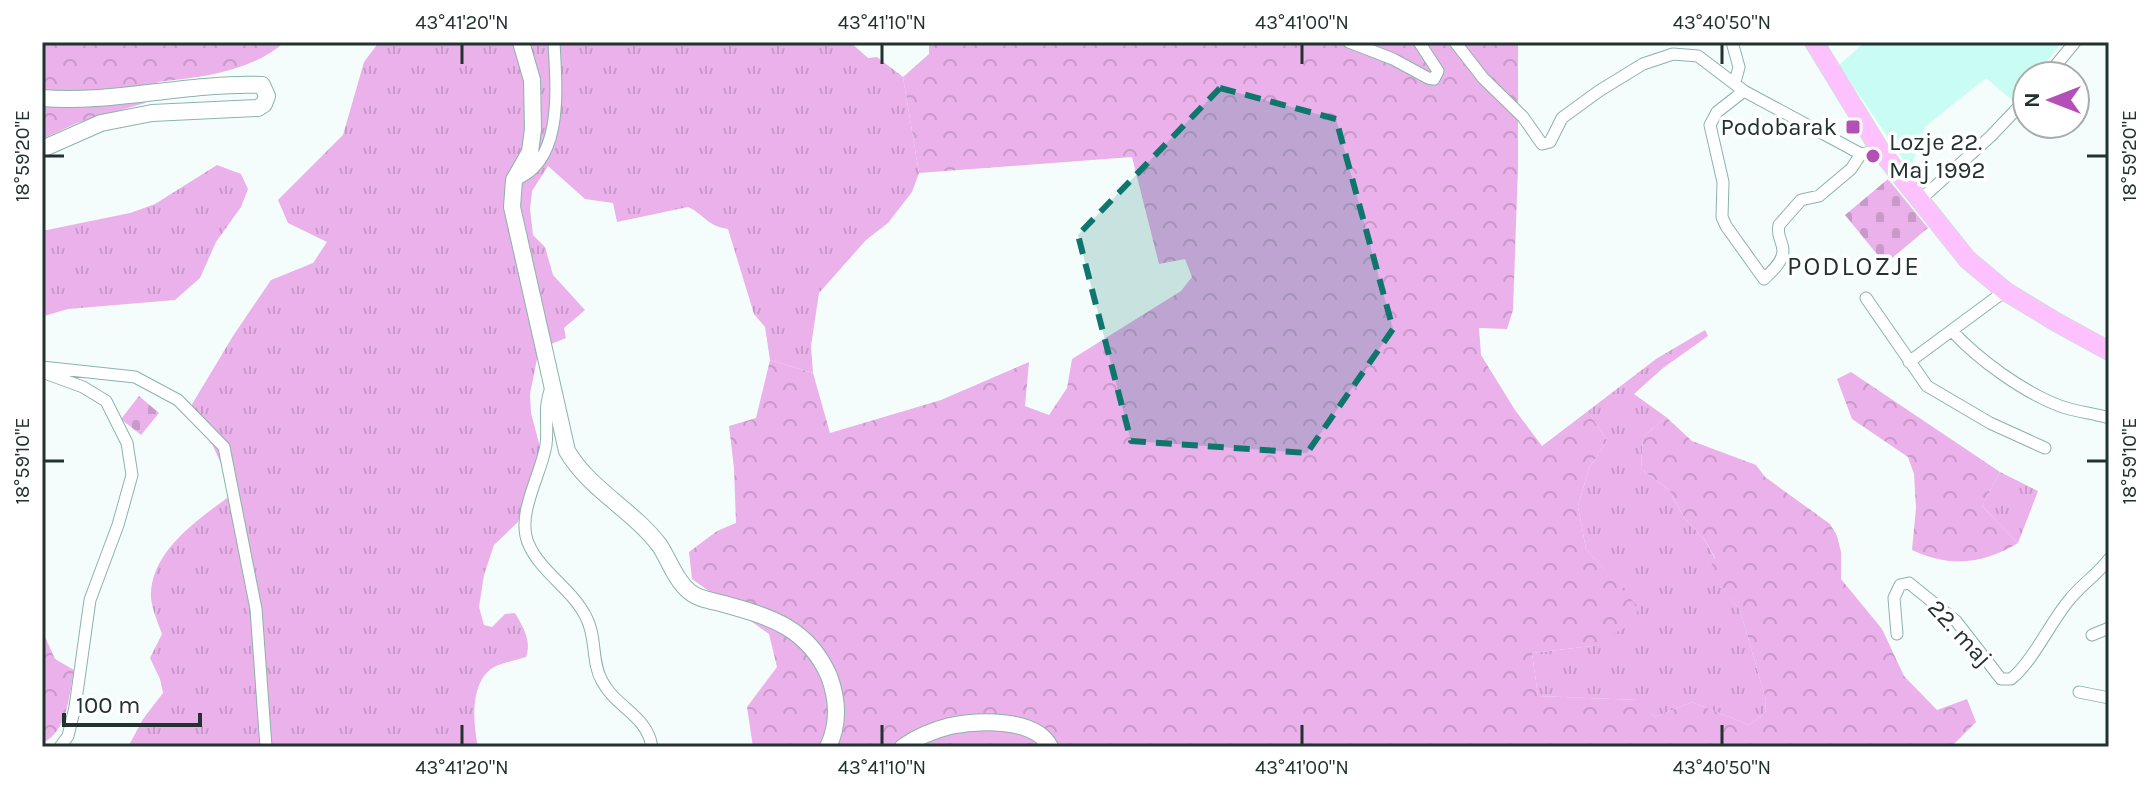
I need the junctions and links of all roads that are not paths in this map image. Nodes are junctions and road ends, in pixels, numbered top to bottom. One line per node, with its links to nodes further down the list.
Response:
1 (521, 42): 15 (main road)
2 (554, 42): 15 (street)
3 (1349, 42): 4 (street)
4 (1419, 42)
5 (1455, 42): 10 (street)
6 (1732, 42): 10 (street)
7 (1814, 42): 14 (main road)
8 (2075, 42): 9 (street)
9 (2060, 60)
10 (1739, 86): 14 (street); 14 (street)
11 (42, 98): 13 (main road)
12 (2011, 115): 16 (street)
13 (42, 149)
14 (1870, 152): 16 (main road)
15 (514, 180): 23 (main road)
16 (1920, 200): 17 (main road)
17 (2005, 291): 19 (street); 20 (main road)
18 (1866, 298): 21 (street)
19 (1952, 331): 21 (street); 24 (street)
20 (2109, 351)
21 (1909, 362): 25 (street)
22 (42, 370): 32 (street); 33 (street)
23 (552, 384): 34 (street); 35 (main road)
24 (2109, 418)
25 (2045, 448)
26 (2109, 559): 28 (street, 22. maj)
27 (2109, 628): 29 (street)
28 (1897, 634)
29 (2092, 635)
30 (2079, 692): 31 (street)
31 (2109, 698)
32 (60, 747)
33 (266, 747)
34 (652, 747)
35 (828, 747)
36 (903, 747): 37 (main road)
37 (1050, 747)

